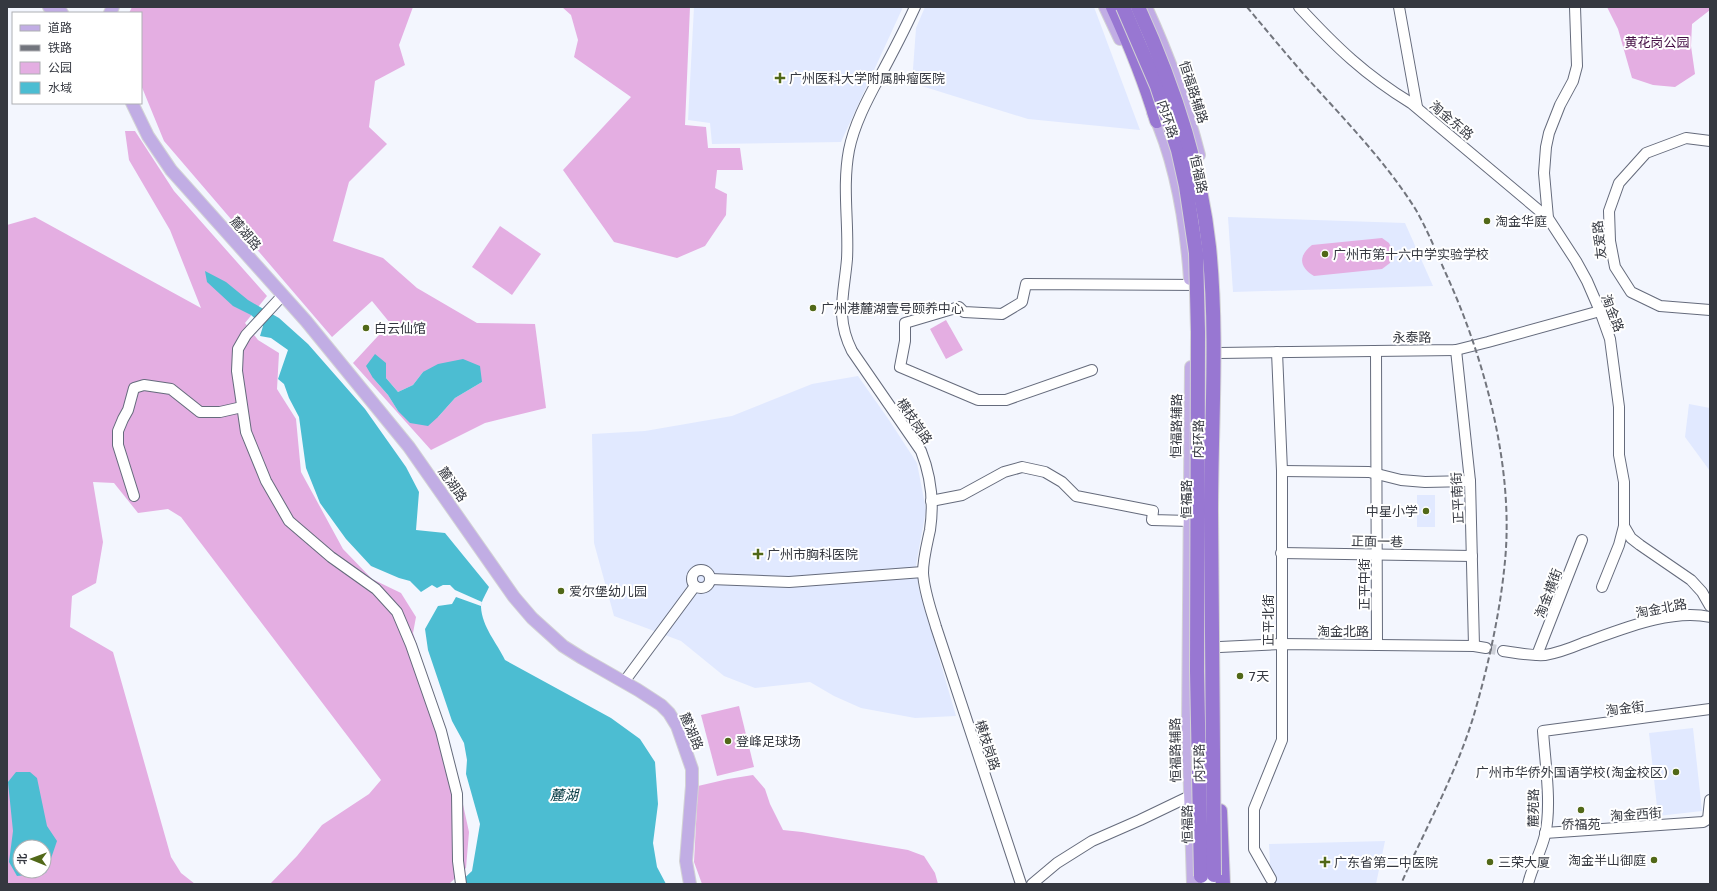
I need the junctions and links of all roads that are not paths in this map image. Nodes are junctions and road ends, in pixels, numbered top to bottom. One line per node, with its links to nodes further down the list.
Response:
1 (49, 7): 11 (main road)
2 (915, 7): 32 (street, 横枝岗路)
3 (1105, 7): 14 (main road, 恒福路辅路)
4 (1113, 7): 14 (highway)
5 (1124, 7): 15 (main road, 恒福路); 67 (highway, 内环路, bridge)
6 (1137, 7): 18 (main road, 恒福路); 68 (highway, 内环路, bridge)
7 (1146, 7): 18 (main road, 恒福路辅路)
8 (1299, 7): 13 (street)
9 (1399, 7): 13 (street, 淘金东路)
10 (1575, 7): 17 (street, 淘金路)
11 (60, 12)
12 (132, 104): 19 (main road, 麓湖路)
13 (1417, 108): 17 (street, 淘金东路)
14 (1157, 121): 15 (main road); 18 (main road, 恒福路辅路)
15 (1176, 137): 18 (main road, 恒福路)
16 (1710, 141): 20 (street, 友爱路)
17 (1548, 218): 21 (street, 淘金路)
18 (1205, 284): 25 (main road, 恒福路辅路); 26 (street); 33 (main road, 恒福路辅路); 48 (main road, 恒福路)
19 (284, 295): 27 (street); 52 (main road, 麓湖路)
20 (1710, 310)
21 (1600, 311): 22 (street, 永泰路); 34 (street, 淘金路)
22 (1456, 350): 23 (street, 永泰路); 30 (street, 正平南街)
23 (1376, 351): 24 (street, 永泰路); 29 (street, 正平中街)
24 (1277, 352): 25 (street, 永泰路); 28 (street, 正平北街)
25 (1218, 353): 48 (main road, 恒福路辅路)
26 (1092, 370)
27 (242, 407): 31 (street); 62 (street)
28 (1282, 471): 29 (street); 36 (street, 正平北街)
29 (1376, 474): 30 (street); 37 (street, 正平中街)
30 (1470, 481): 38 (street, 正平南街)
31 (134, 496)
32 (932, 501): 33 (street); 39 (street, 横枝岗路)
33 (1190, 521): 55 (main road, 恒福路辅路)
34 (1624, 526): 42 (street, 淘金路); 43 (street)
35 (1582, 540): 51 (street, 淘金横街)
36 (1282, 553): 37 (street, 正面一巷); 45 (street, 正平北街)
37 (1377, 554): 38 (street, 正面一巷); 46 (street, 正平中街)
38 (1472, 556): 47 (street, 正平南街)
39 (923, 572): 40 (street); 64 (street, 横枝岗路)
40 (710, 579): 41 (street); 41 (street)
41 (695, 586): 52 (street)
42 (1602, 587)
43 (1710, 606)
44 (1710, 617): 51 (street, 淘金北路)
45 (1281, 644): 46 (street, 淘金北路); 48 (street, 淘金北路); 61 (street, 正平北街)
46 (1377, 645): 47 (street, 淘金北路)
47 (1474, 646): 49 (street, 淘金北路)
48 (1209, 648): 56 (main road, 恒福路); 59 (main road, 恒福路辅路)
49 (1486, 648)
50 (1503, 651): 51 (street, 淘金北路)
51 (1537, 655)
52 (624, 682): 63 (main road, 麓湖路)
53 (1710, 709): 54 (street, 淘金街)
54 (1542, 731): 60 (street, 麓苑路)
55 (1189, 768): 56 (main road); 57 (main road, 恒福路辅路)
56 (1205, 782): 59 (main road); 67 (main road, 恒福路); 68 (main road, 恒福路)
57 (1190, 796): 65 (street); 66 (main road, 恒福路辅路)
58 (1710, 800): 60 (street, 淘金西街)
59 (1220, 811): 69 (highway); 70 (main road, 恒福路辅路)
60 (1546, 833): 71 (street, 麓苑路)
61 (1271, 879)
62 (461, 884)
63 (690, 884)
64 (1021, 884)
65 (1032, 884)
66 (1193, 884)
67 (1202, 884)
68 (1213, 884)
69 (1223, 884)
70 (1228, 884)
71 (1528, 884)

